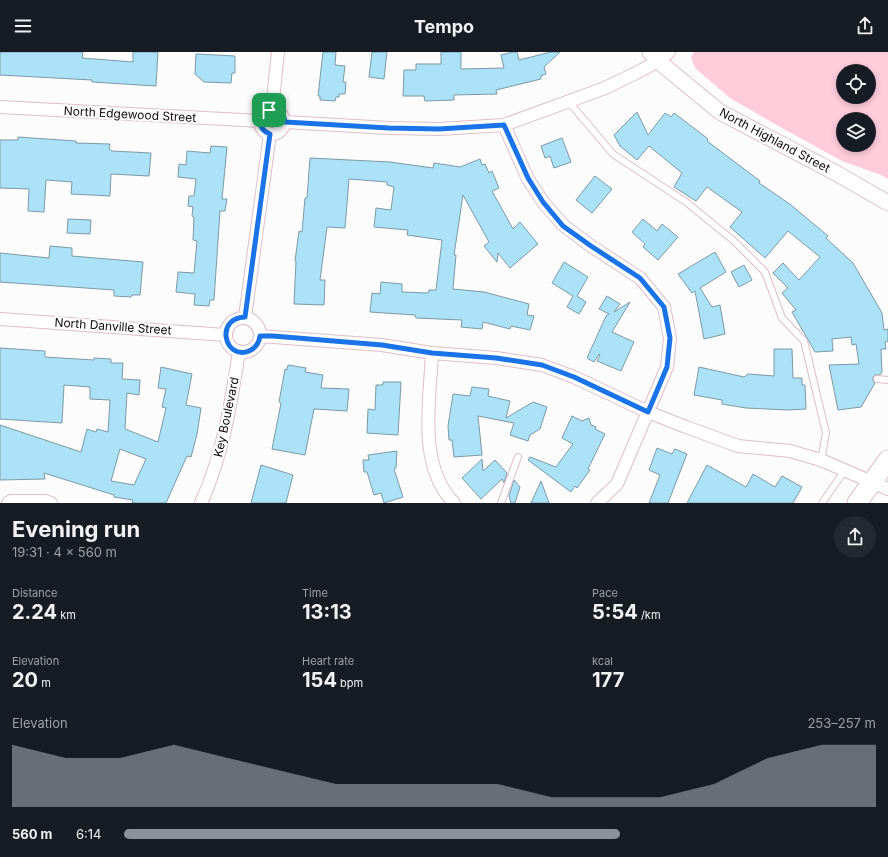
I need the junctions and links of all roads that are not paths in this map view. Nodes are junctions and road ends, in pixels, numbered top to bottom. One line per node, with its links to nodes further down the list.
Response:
1 (278, 52): 5 (street)
2 (659, 55): 3 (street); 10 (street, North Highland Street)
3 (570, 102): 8 (street); 21 (lane)
4 (0, 107): 6 (street, North Edgewood Street)
5 (272, 109): 6 (street); 7 (street)
6 (260, 121): 9 (street)
7 (285, 122): 8 (street); 9 (street)
8 (504, 125): 19 (street)
9 (270, 134): 11 (street)
10 (888, 203)
11 (245, 317): 13 (street); 14 (street)
12 (0, 319): 13 (street, North Danville Street)
13 (225, 335): 15 (street)
14 (260, 336): 15 (street); 16 (street)
15 (239, 352): 27 (street, Key Boulevard)
16 (432, 353): 19 (street); 28 (street)
17 (877, 379): 18 (lane)
18 (888, 380)
19 (648, 412): 21 (street); 30 (street)
20 (518, 457): 29 (lane)
21 (821, 460): 23 (street)
22 (888, 460): 24 (main road)
23 (845, 470): 24 (street); 31 (lane)
24 (880, 485): 32 (main road)
25 (8, 503): 26 (street)
26 (51, 503)
27 (201, 503)
28 (454, 503)
29 (501, 503)
30 (597, 503)
31 (822, 503)
32 (857, 503)

